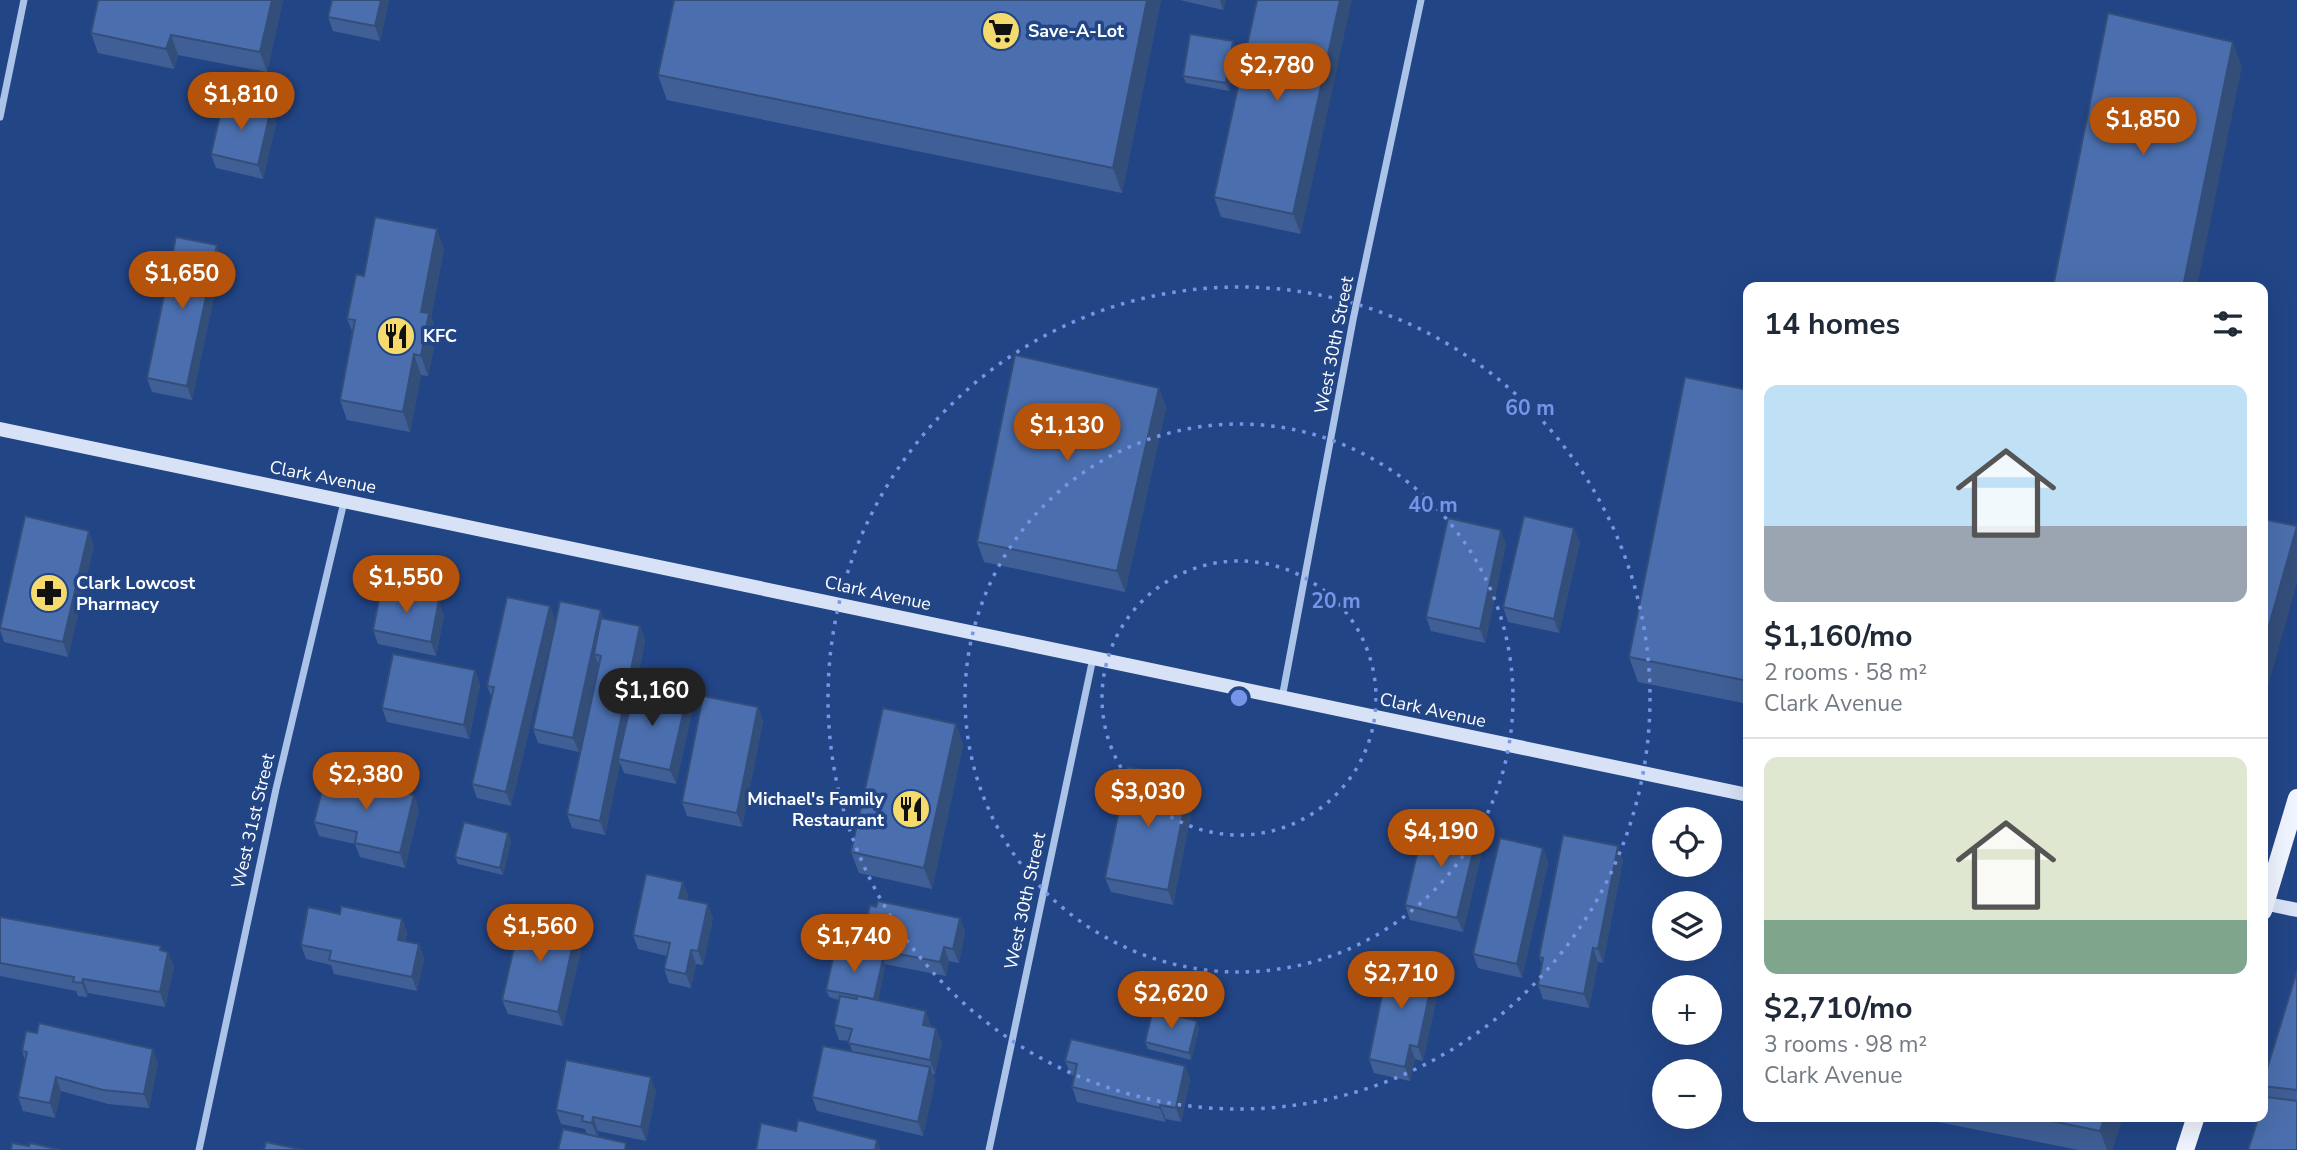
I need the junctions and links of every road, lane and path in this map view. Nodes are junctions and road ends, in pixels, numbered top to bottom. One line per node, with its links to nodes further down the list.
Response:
1 (24, 0): 3 (street)
2 (1421, 0): 7 (street, West 30th Street)
3 (0, 117)
4 (0, 429): 5 (street, Clark Avenue)
5 (344, 501): 6 (street, Clark Avenue); 14 (street, West 31st Street)
6 (1093, 658): 7 (street, Clark Avenue); 15 (street, West 30th Street)
7 (1282, 698): 8 (street, Clark Avenue)
8 (1743, 794)
9 (2297, 798): 10 (main road)
10 (2268, 893)
11 (2268, 906): 12 (street)
12 (2297, 910)
13 (2194, 1122): 16 (main road)
14 (200, 1150)
15 (989, 1150)
16 (2185, 1150)

